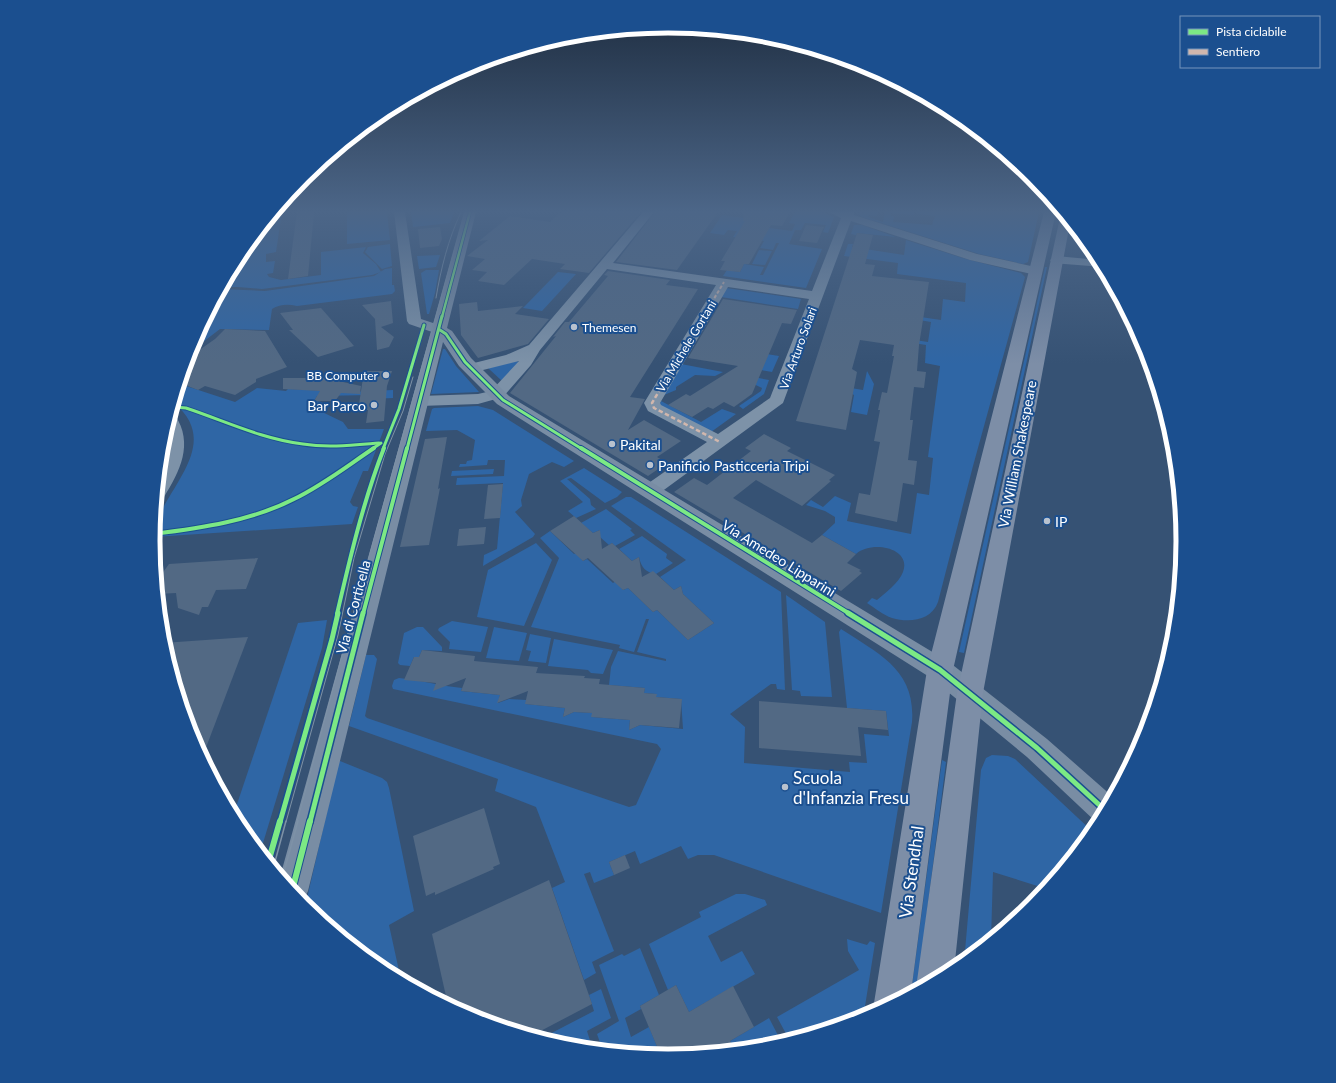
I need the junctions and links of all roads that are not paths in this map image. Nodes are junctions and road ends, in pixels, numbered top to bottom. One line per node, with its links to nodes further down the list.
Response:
1 (406, 263): 12 (street)
2 (457, 263): 12 (street, Via di Corticella)
3 (606, 263): 8 (street)
4 (828, 263): 11 (street, Via Arturo Solari)
5 (999, 263): 9 (street)
6 (1038, 263): 9 (main road, Via William Shakespeare)
7 (1055, 263): 22 (main road, Via William Shakespeare)
8 (604, 265): 10 (street); 13 (street)
9 (1036, 271): 21 (main road, Via William Shakespeare)
10 (724, 282): 11 (street); 18 (street, Via Michele Gortani)
11 (817, 296): 18 (street, Via Arturo Solari)
12 (440, 330): 14 (street, Via Amedeo Lipparini); 16 (street, Via di Corticella)
13 (534, 348): 14 (street); 15 (street)
14 (471, 368): 15 (street, Via Amedeo Lipparini)
15 (497, 394): 16 (street); 20 (street, Via Amedeo Lipparini)
16 (420, 402): 24 (street, Via di Corticella)
17 (173, 426): 19 (street)
18 (720, 442): 20 (street, Via Arturo Solari)
19 (163, 481)
20 (650, 491): 21 (street, Via Amedeo Lipparini)
21 (940, 670): 22 (street, Via Amedeo Lipparini); 26 (main road, Via Stendhal)
22 (970, 693): 23 (street, Via Amedeo Lipparini); 25 (main road)
23 (1101, 807)
24 (294, 885)
25 (936, 973)
26 (893, 998)

